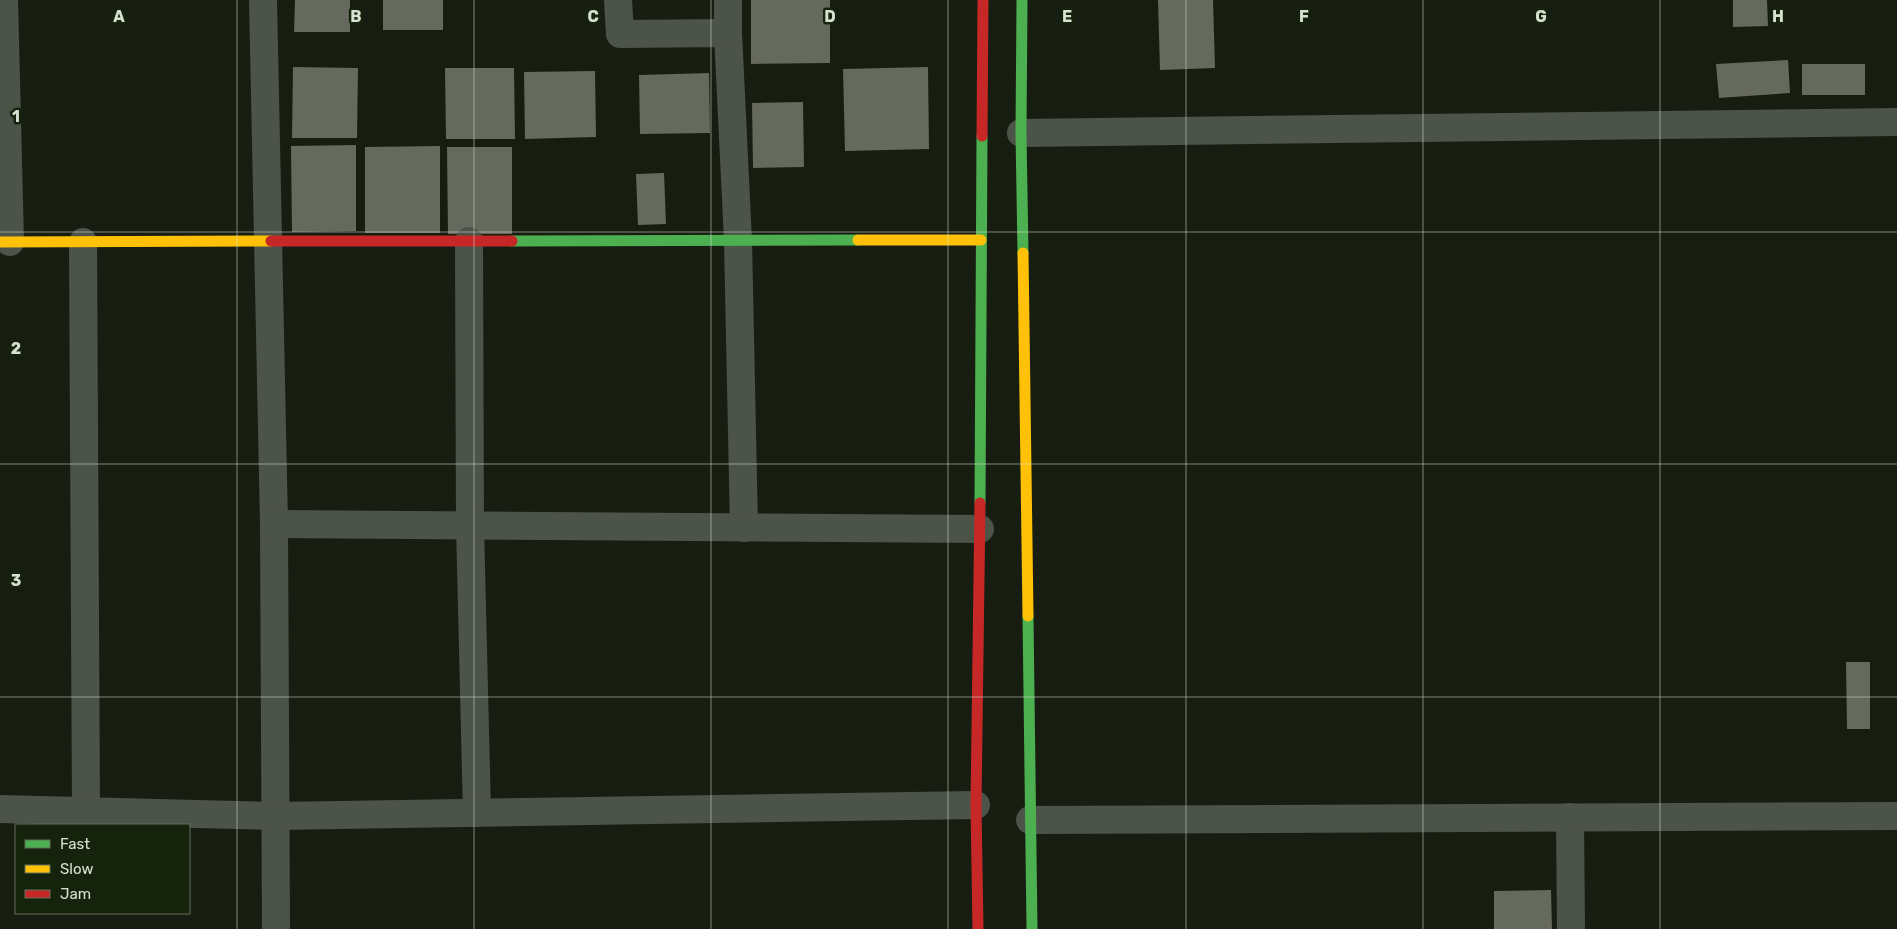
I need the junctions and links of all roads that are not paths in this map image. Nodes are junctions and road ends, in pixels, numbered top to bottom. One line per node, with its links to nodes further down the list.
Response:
1 (4, 0): 13 (street)
2 (263, 0): 15 (street)
3 (618, 0): 7 (street)
4 (728, 0): 7 (street)
5 (983, 0): 10 (main road)
6 (1022, 0): 9 (main road)
7 (728, 33): 12 (street)
8 (1897, 122): 9 (street)
9 (1021, 134): 27 (main road)
10 (981, 240): 12 (main road); 19 (main road)
11 (469, 241): 12 (main road); 15 (main road); 17 (street)
12 (738, 241): 18 (street)
13 (5, 242): 14 (main road)
14 (83, 242): 15 (main road); 22 (street)
15 (268, 242): 16 (street)
16 (274, 524): 17 (street); 24 (street)
17 (470, 526): 18 (street); 23 (street)
18 (744, 528): 19 (street)
19 (980, 529): 20 (main road)
20 (976, 805): 23 (street); 29 (main road)
21 (0, 809): 22 (street)
22 (86, 811): 24 (street)
23 (477, 813): 24 (street)
24 (276, 816): 28 (street)
25 (1897, 816): 26 (street)
26 (1570, 817): 27 (street); 31 (street)
27 (1030, 820): 30 (main road)
28 (276, 929)
29 (978, 929)
30 (1032, 929)
31 (1571, 929)

